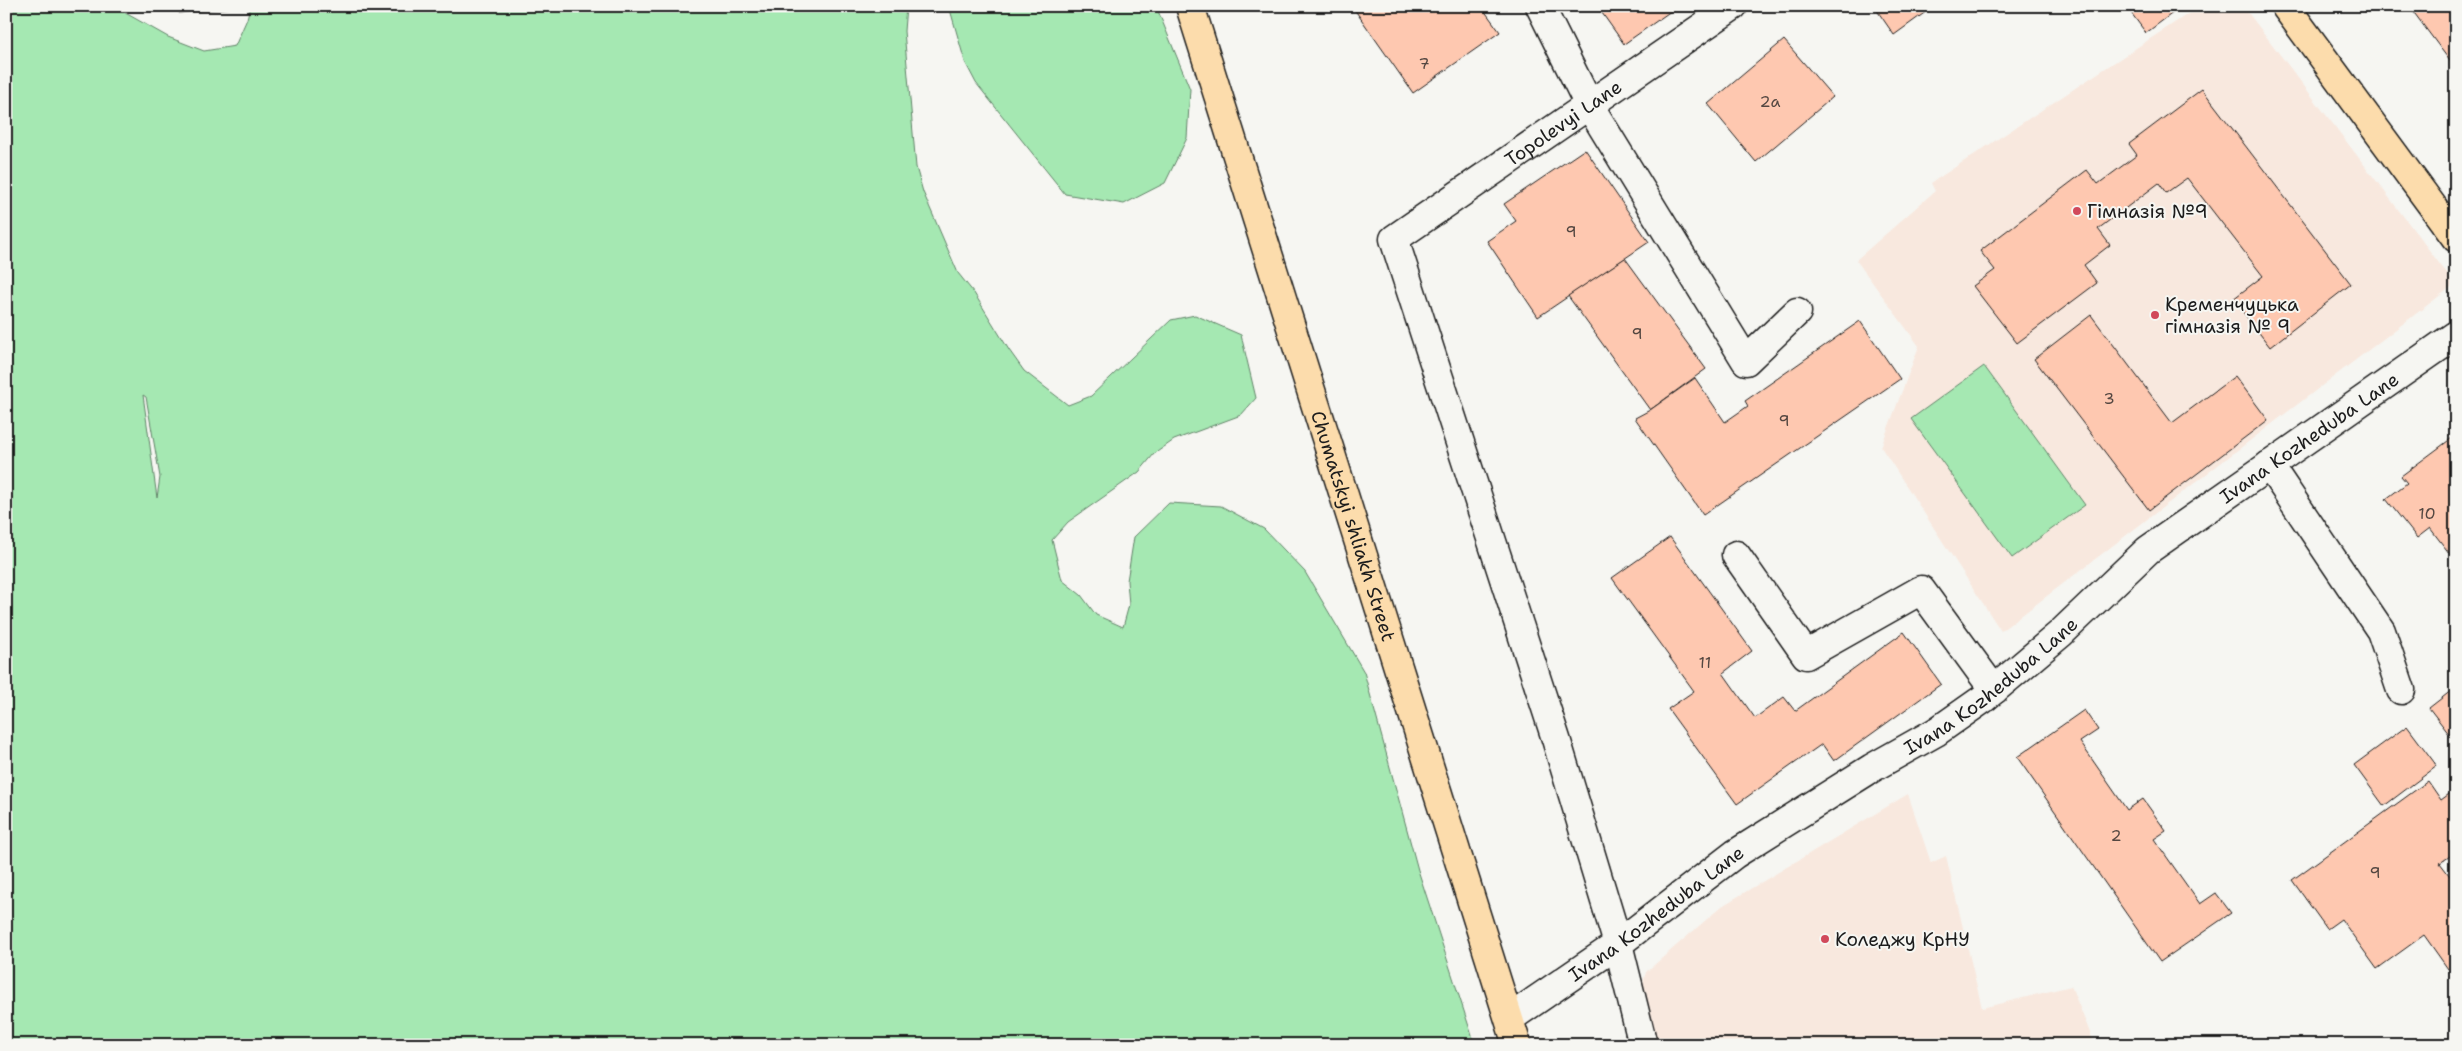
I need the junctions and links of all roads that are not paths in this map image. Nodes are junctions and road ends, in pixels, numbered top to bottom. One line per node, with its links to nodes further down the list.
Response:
1 (1190, 6): 14 (main road, Chumatskyi shliakh Street)
2 (1540, 6): 5 (street)
3 (1733, 6): 5 (street, Topolevyi Lane)
4 (2286, 6): 6 (main road)
5 (1589, 105): 7 (street); 13 (street, Topolevyi Lane)
6 (2456, 238)
7 (1797, 312)
8 (2456, 335): 9 (street, Ivana Kozheduba Lane)
9 (2269, 465): 11 (street, Ivana Kozheduba Lane); 12 (street)
10 (1736, 555): 11 (street)
11 (1994, 690): 13 (street, Ivana Kozheduba Lane)
12 (2401, 690)
13 (1618, 944): 14 (street, Ivana Kozheduba Lane); 16 (street)
14 (1510, 1018): 15 (main road, Chumatskyi shliakh Street)
15 (1517, 1045)
16 (1643, 1045)

